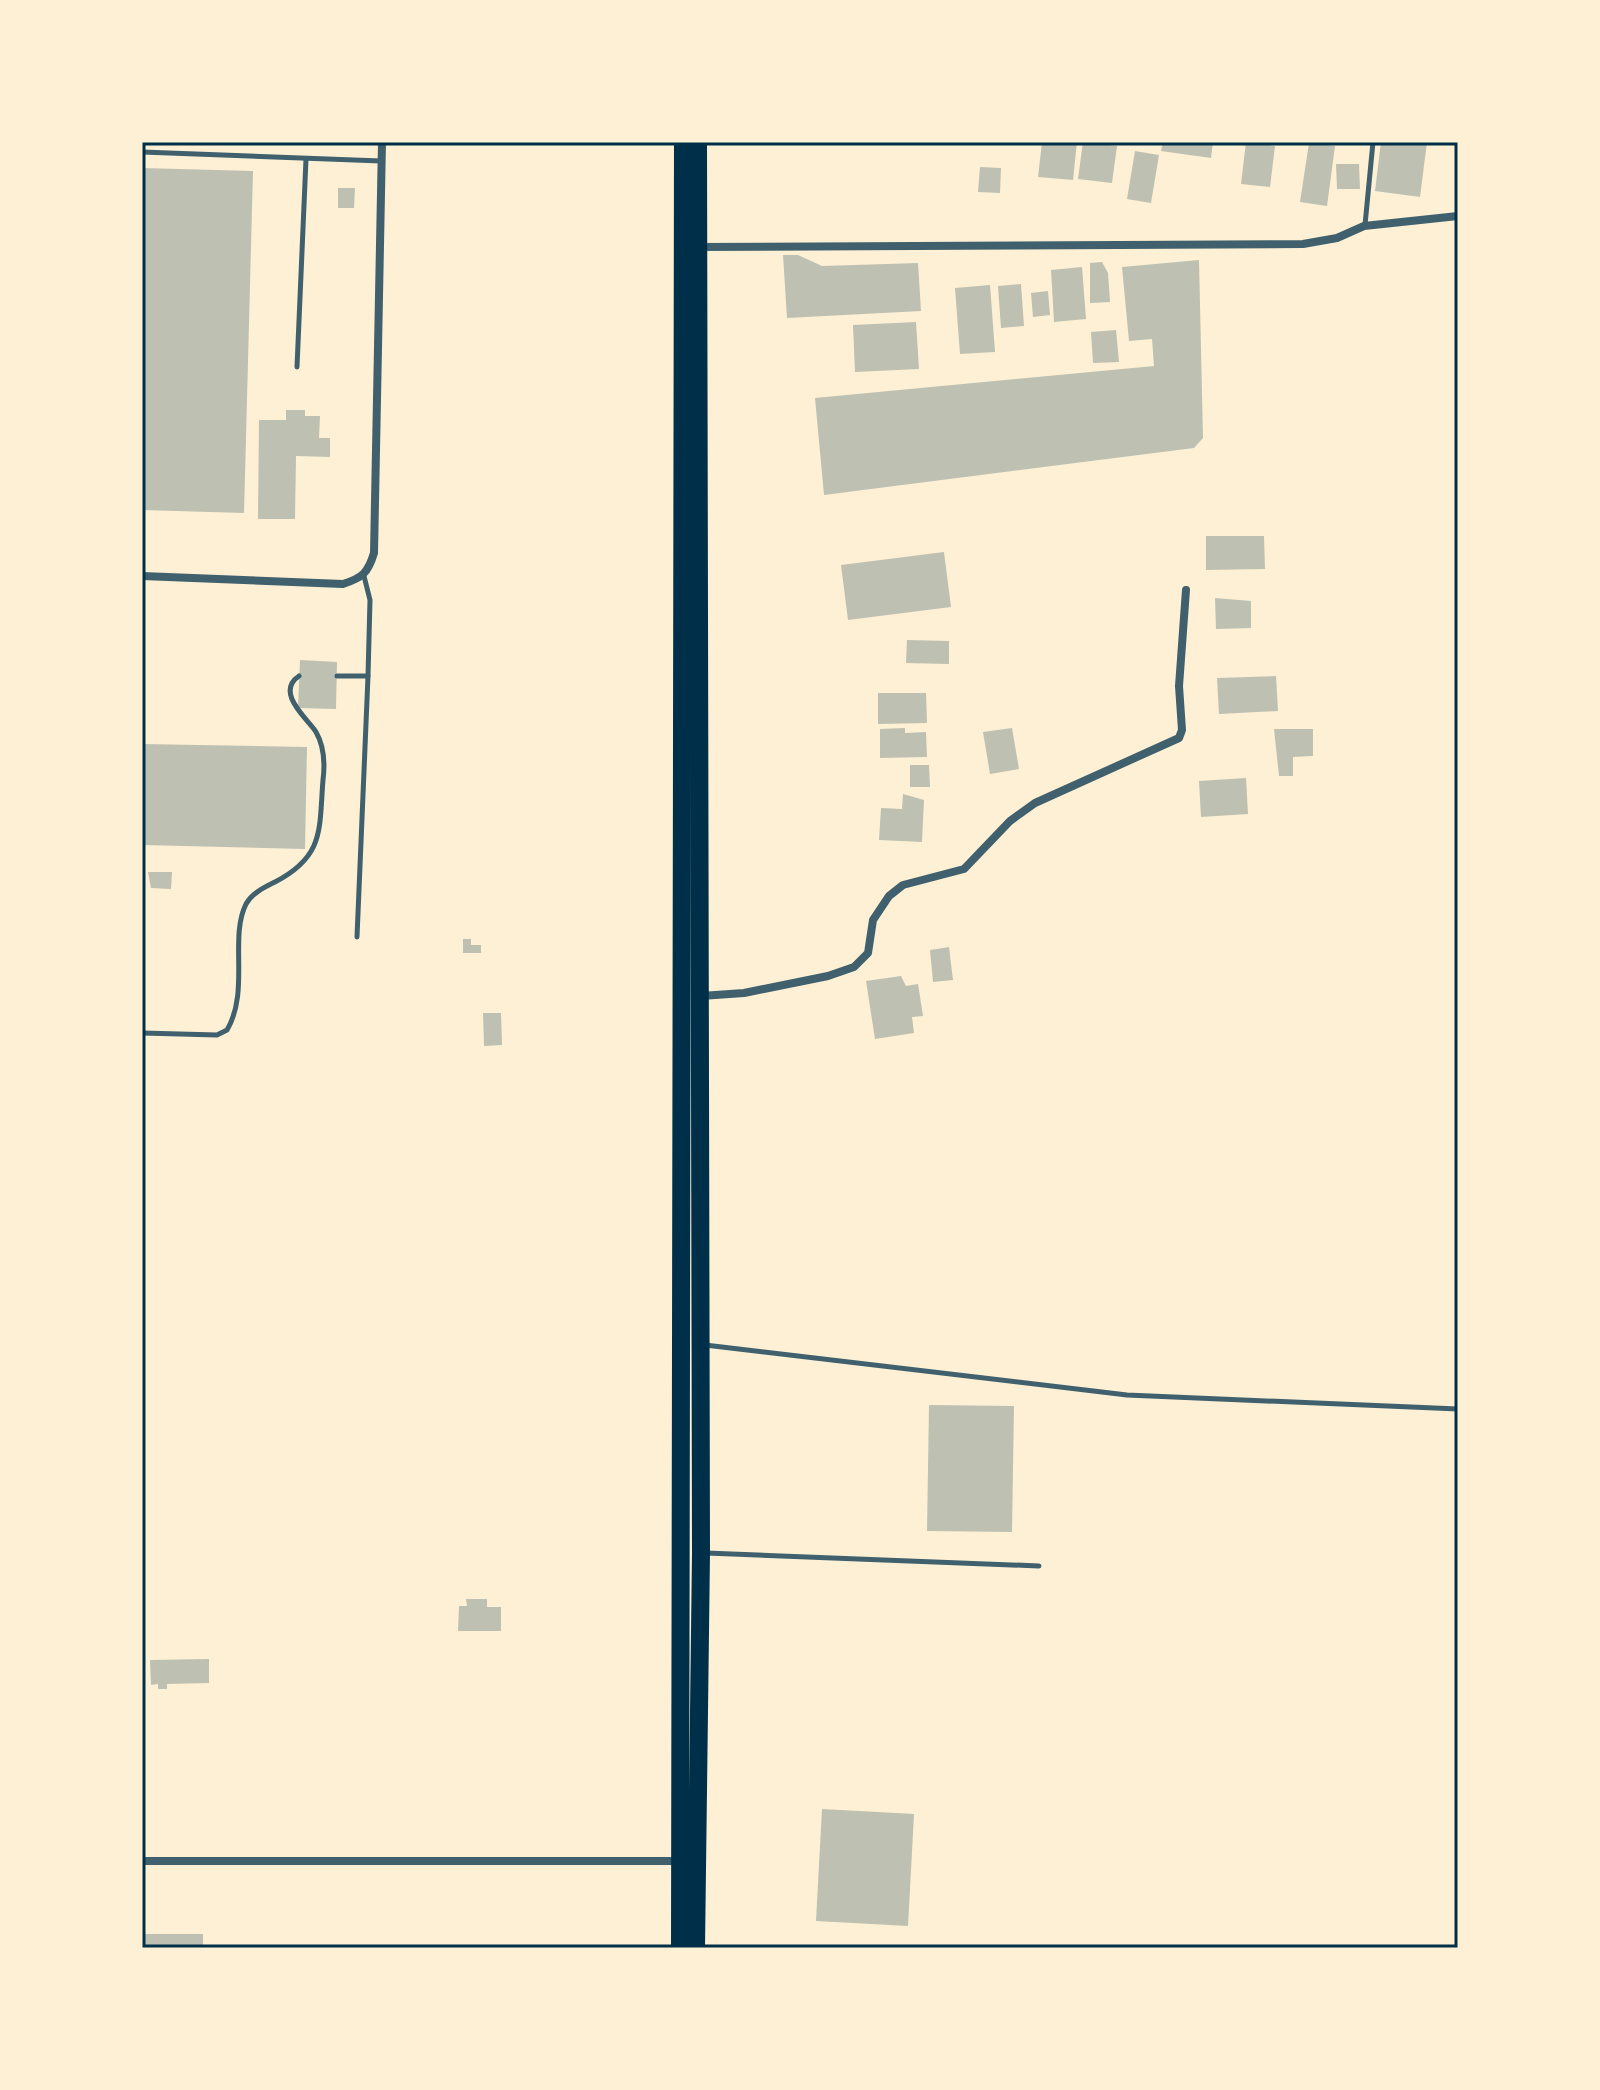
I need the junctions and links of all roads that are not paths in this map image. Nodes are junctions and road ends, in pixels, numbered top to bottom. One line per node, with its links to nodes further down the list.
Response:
1 (382, 142): 7 (street)
2 (683, 142): 26 (highway)
3 (698, 142): 10 (highway)
4 (1373, 142): 9 (lane)
5 (142, 152): 6 (lane)
6 (306, 159): 7 (lane); 11 (lane)
7 (381, 161): 13 (street)
8 (1458, 216): 9 (street)
9 (1364, 226): 10 (street)
10 (697, 247): 19 (highway)
11 (297, 367)
12 (142, 576): 13 (street)
13 (364, 576): 17 (lane)
14 (1186, 590): 19 (street)
15 (299, 676): 20 (lane)
16 (337, 676): 17 (lane)
17 (368, 676): 18 (lane)
18 (357, 937)
19 (700, 996): 21 (highway)
20 (142, 1033)
21 (700, 1345): 22 (lane); 23 (highway)
22 (1458, 1409)
23 (701, 1553): 24 (lane); 28 (highway)
24 (1039, 1566)
25 (142, 1861): 26 (street)
26 (679, 1861): 27 (highway)
27 (680, 1948)
28 (696, 1948)

